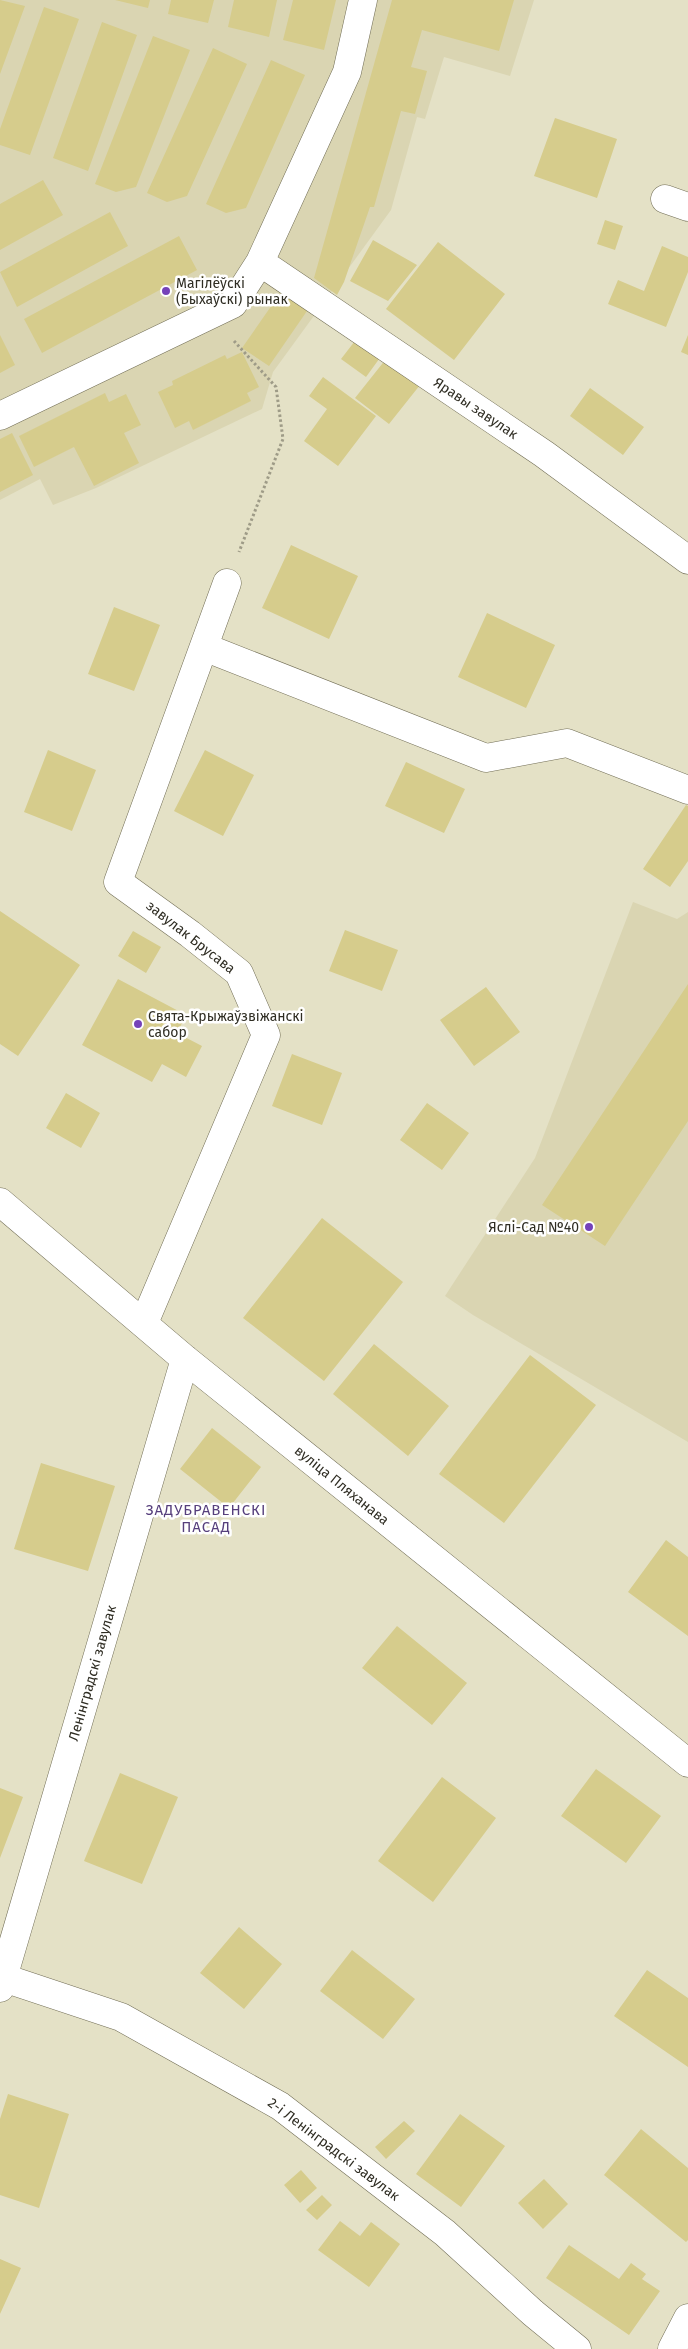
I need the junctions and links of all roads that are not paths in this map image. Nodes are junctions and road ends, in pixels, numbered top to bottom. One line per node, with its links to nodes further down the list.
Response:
1 (363, 0): 2 (street)
2 (260, 262): 3 (street); 4 (street, Яравы завулак)
3 (0, 416)
4 (688, 560)
5 (227, 583): 6 (street, завулак Брусава)
6 (204, 647): 7 (street); 9 (street, завулак Брусава)
7 (688, 790)
8 (0, 1202): 9 (street, вуліца Пляханава)
9 (144, 1323): 10 (street, вуліца Пляханава)
10 (185, 1359): 11 (street, вуліца Пляханава); 12 (street, Ленінградскі завулак)
11 (688, 1763)
12 (2, 1983): 14 (street, 2-і Ленінградскі завулак)
13 (688, 2318): 15 (street)
14 (577, 2349)
15 (672, 2349)

